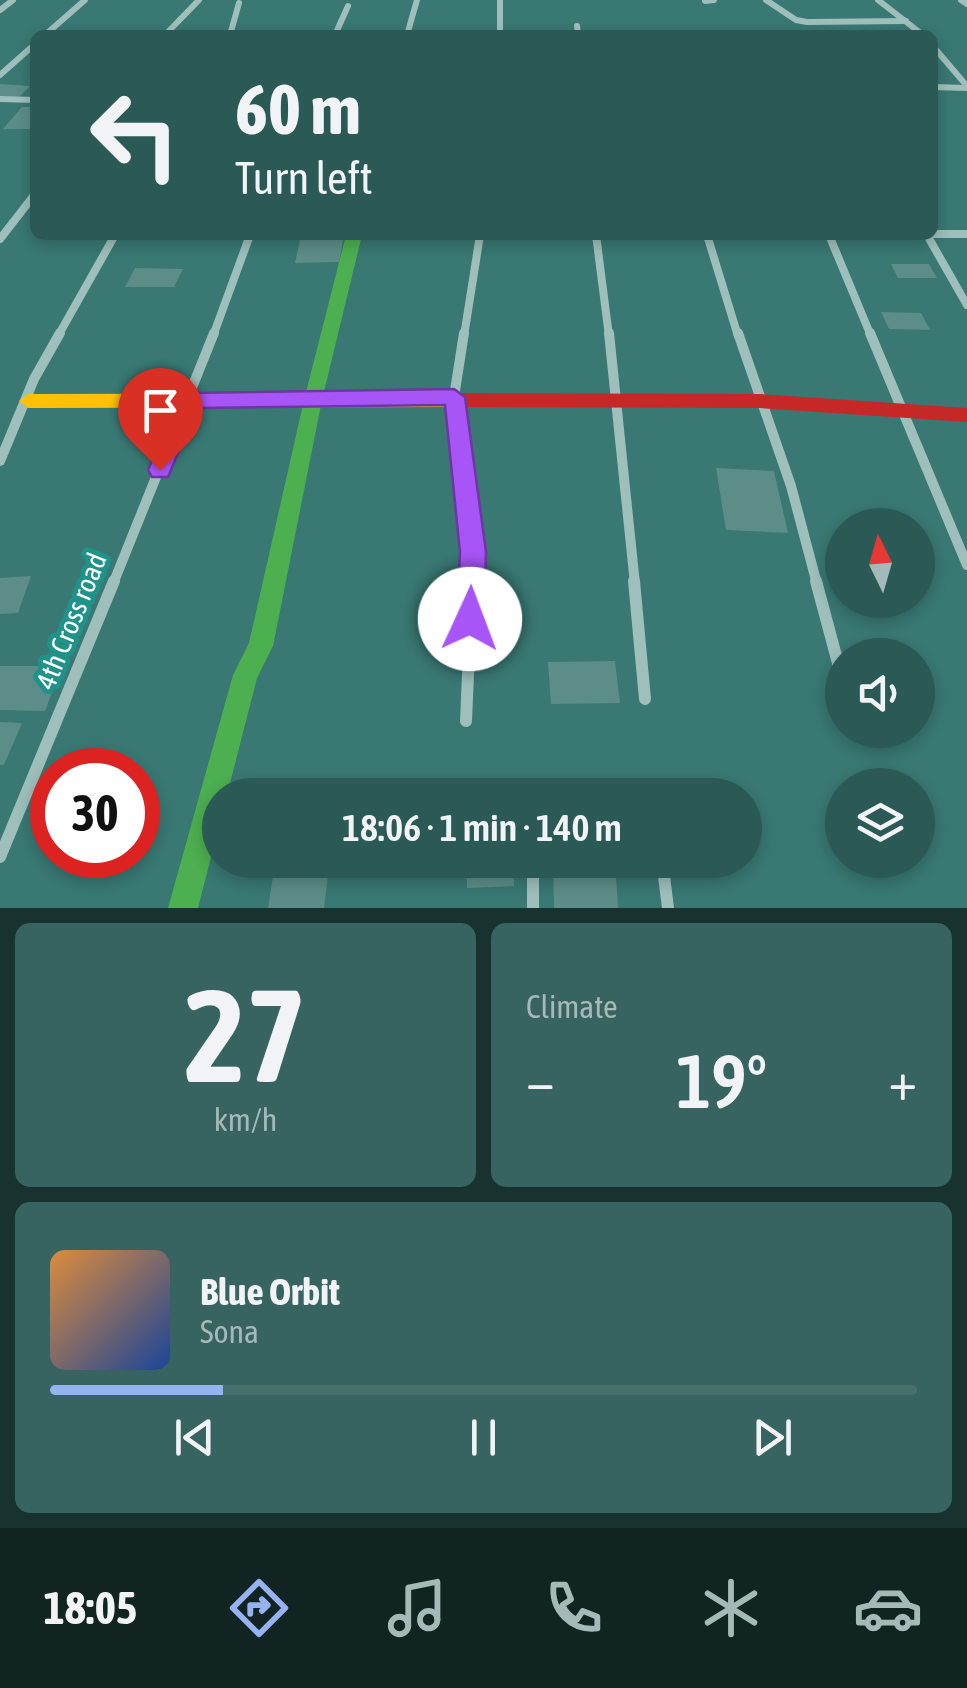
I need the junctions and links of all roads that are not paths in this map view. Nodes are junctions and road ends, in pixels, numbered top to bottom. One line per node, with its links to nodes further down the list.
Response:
1 (13, 0): 14 (street)
2 (85, 0): 17 (street)
3 (199, 0): 18 (street)
4 (416, 0): 21 (street)
5 (500, 0): 22 (street)
6 (714, 0): 10 (street)
7 (766, 0): 15 (street)
8 (878, 0): 15 (street)
9 (961, 0): 12 (street)
10 (705, 1)
11 (238, 3): 19 (street)
12 (967, 4)
13 (348, 6): 20 (street)
14 (0, 10)
15 (906, 21): 24 (street)
16 (577, 26): 23 (street)
17 (50, 30)
18 (171, 30)
19 (231, 30)
20 (337, 30)
21 (408, 30)
22 (500, 30)
23 (577, 30)
24 (917, 30)
25 (30, 48): 27 (street)
26 (938, 52): 29 (street)
27 (0, 75)
28 (938, 87): 29 (street)
29 (967, 87)
30 (0, 99): 31 (street)
31 (30, 100)
32 (30, 200): 35 (street)
33 (967, 234): 34 (street)
34 (938, 235)
35 (0, 239)
36 (112, 240): 50 (street)
37 (248, 240): 47 (street, 4th Cross road)
38 (353, 240): 48 (street)
39 (479, 240): 45 (street)
40 (597, 240): 46 (street)
41 (709, 240): 49 (street)
42 (831, 240): 51 (street)
43 (933, 240): 44 (street)
44 (965, 298)
45 (454, 397): 46 (street); 48 (street); 57 (street)
46 (618, 398): 49 (street); 56 (street)
47 (189, 400): 48 (street); 50 (street); 58 (street, 4th Cross road)
48 (313, 400): 61 (street)
49 (758, 401): 51 (street); 55 (street)
50 (28, 402): 53 (street)
51 (904, 411): 52 (street); 54 (street)
52 (967, 415)
53 (0, 462)
54 (967, 565)
55 (831, 638)
56 (645, 699)
57 (466, 721)
58 (0, 857)
59 (533, 878): 62 (street)
60 (664, 878): 63 (street)
61 (183, 908)
62 (533, 908)
63 (668, 908)

